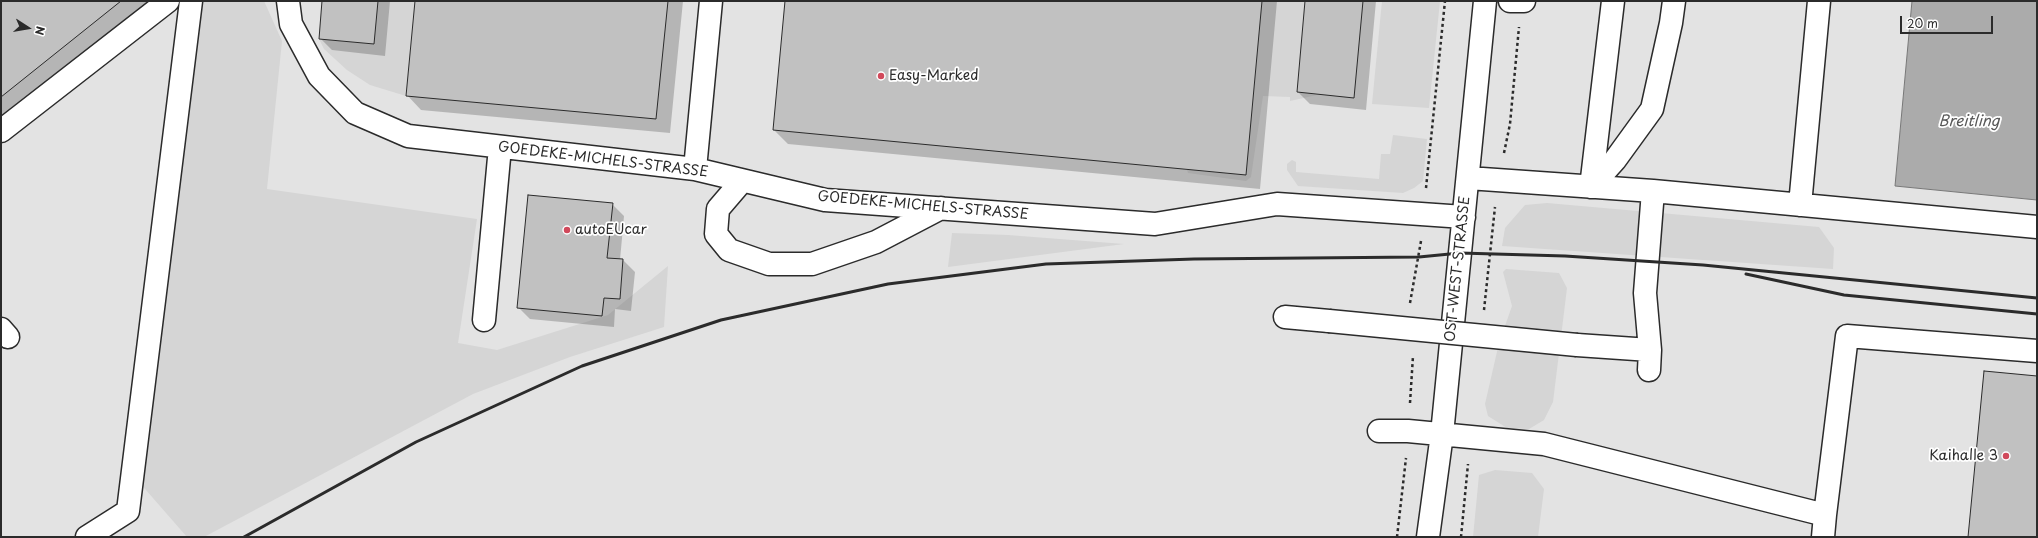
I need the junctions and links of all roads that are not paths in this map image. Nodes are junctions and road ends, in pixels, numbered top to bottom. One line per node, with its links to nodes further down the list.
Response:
1 (168, 1): 9 (street)
2 (191, 1): 26 (street)
3 (288, 1): 10 (street, GOEDEKE-MICHELS-STRASSE)
4 (711, 1): 11 (street)
5 (1485, 1): 12 (street, OST-WEST-STRASSE)
6 (1613, 1): 14 (street)
7 (1674, 1): 14 (street)
8 (1819, 1): 16 (street)
9 (1, 131)
10 (500, 147): 11 (street, GOEDEKE-MICHELS-STRASSE); 21 (street)
11 (695, 169): 13 (street, GOEDEKE-MICHELS-STRASSE)
12 (1468, 178): 14 (street); 18 (street, OST-WEST-STRASSE)
13 (742, 181): 17 (street, GOEDEKE-MICHELS-STRASSE); 17 (street)
14 (1591, 187): 15 (street)
15 (1653, 191): 16 (street); 20 (street, bridge)
16 (1800, 205): 19 (street)
17 (941, 208): 18 (street, GOEDEKE-MICHELS-STRASSE)
18 (1464, 217): 24 (street, OST-WEST-STRASSE)
19 (2037, 227)
20 (1285, 317)
21 (484, 320)
22 (2037, 352): 25 (street)
23 (1378, 431): 24 (street)
24 (1442, 434): 25 (street); 27 (street, OST-WEST-STRASSE)
25 (1825, 514): 28 (street)
26 (87, 537)
27 (1428, 537)
28 (1823, 537)

